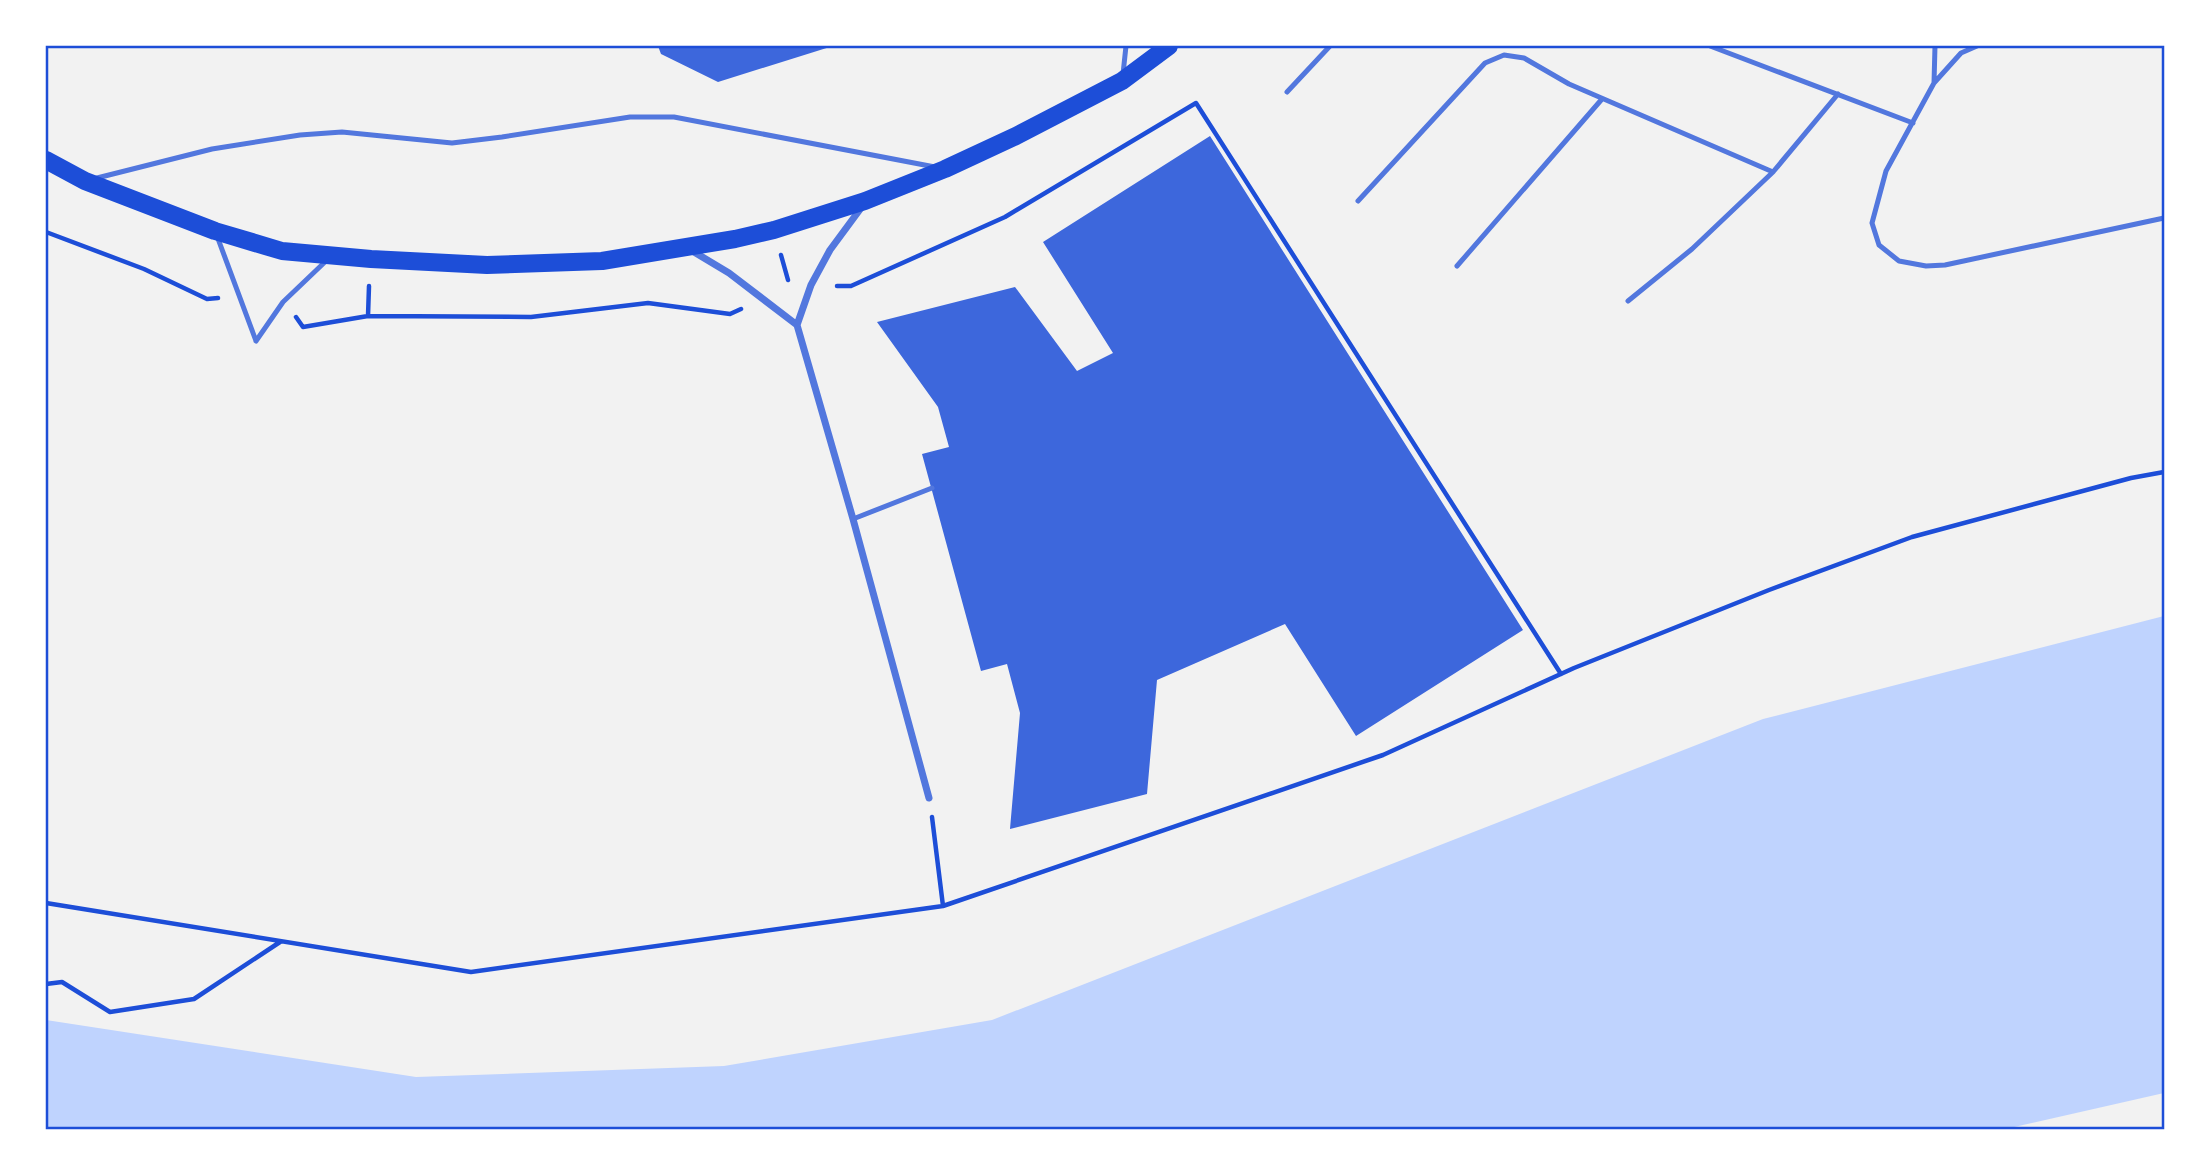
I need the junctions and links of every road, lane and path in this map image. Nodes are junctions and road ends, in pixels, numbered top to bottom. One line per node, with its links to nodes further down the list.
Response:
1 (1126, 46): 7 (lane)
2 (1169, 46): 7 (main road)
3 (1330, 46): 9 (lane)
4 (1710, 46): 10 (lane)
5 (1935, 46): 8 (lane)
6 (1977, 46): 8 (lane)
7 (1122, 81): 15 (main road)
8 (1934, 83): 13 (lane)
9 (1287, 92)
10 (1838, 94): 13 (lane); 16 (lane)
11 (1602, 99): 16 (lane); 19 (lane); 25 (lane)
12 (1196, 103): 32 (path)
13 (1913, 123): 20 (lane)
14 (46, 160): 17 (main road)
15 (945, 169): 17 (lane); 18 (main road)
16 (1773, 172): 27 (lane)
17 (85, 181): 22 (main road)
18 (866, 201): 21 (main road); 28 (street)
19 (1359, 201)
20 (2165, 218)
21 (774, 230): 23 (main road); 26 (path)
22 (215, 232): 24 (main road); 24 (lane)
23 (685, 247): 24 (main road); 28 (street)
24 (332, 256)
25 (1457, 266)
26 (791, 291)
27 (1628, 301)
28 (797, 325): 31 (street)
29 (2165, 472): 32 (path)
30 (932, 488): 31 (lane)
31 (853, 519): 33 (street)
32 (1561, 674): 35 (path)
33 (929, 798): 35 (path)
34 (46, 903): 36 (path)
35 (943, 906): 36 (path)
36 (281, 941): 37 (path)
37 (46, 985)

